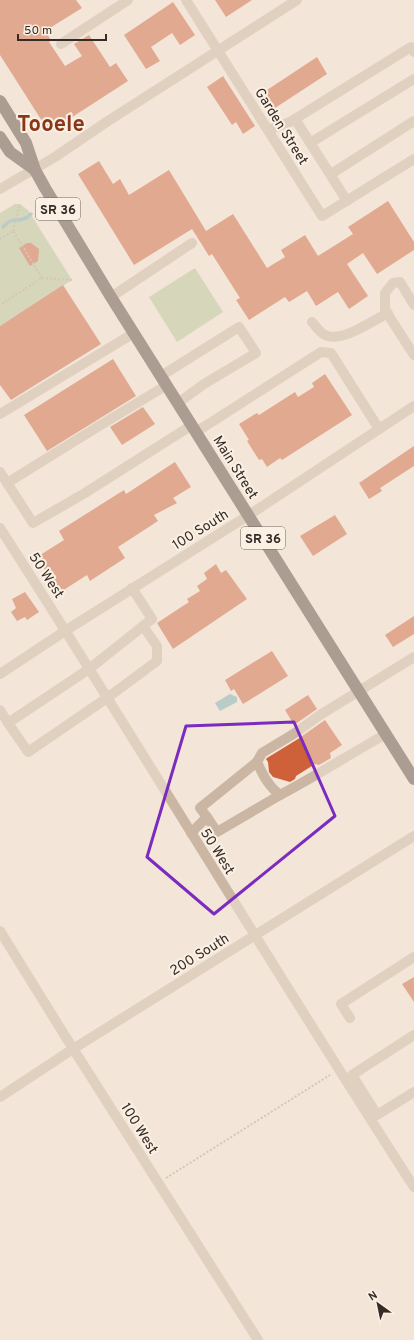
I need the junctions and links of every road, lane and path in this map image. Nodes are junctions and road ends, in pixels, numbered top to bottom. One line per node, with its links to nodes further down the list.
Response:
1 (128, 0): 4 (street)
2 (186, 0): 5 (street, Garden Street)
3 (297, 0): 5 (street)
4 (62, 44)
5 (218, 50): 11 (street, Garden Street); 15 (street)
6 (414, 52): 9 (street)
7 (414, 78): 13 (street)
8 (0, 101): 15 (highway, Main Street / SR 36)
9 (295, 119): 11 (street); 13 (street)
10 (414, 121): 16 (street)
11 (268, 130): 18 (street, Garden Street)
12 (0, 137): 15 (highway, Main Street / SR 36)
13 (310, 143): 16 (street)
14 (414, 159): 18 (street)
15 (35, 170): 17 (street); 25 (highway, Main Street / SR 36)
16 (331, 174): 18 (street)
17 (0, 189)
18 (347, 201)
19 (20, 204): 20 (path)
20 (12, 231): 21 (path); 23 (path)
21 (0, 239)
22 (192, 243): 25 (street)
23 (42, 278): 24 (path); 26 (path)
24 (72, 280)
25 (112, 297): 30 (highway, Main Street / SR 36)
26 (0, 305)
27 (414, 305): 28 (street)
28 (388, 313): 29 (street); 31 (street)
29 (312, 322)
30 (134, 333): 32 (highway, Main Street / SR 36); 35 (street)
31 (414, 355)
32 (164, 381): 33 (highway, Main Street / SR 36); 33 (street); 39 (street)
33 (178, 403): 36 (highway, Main Street / SR 36)
34 (414, 406): 37 (street, 100 South)
35 (0, 414)
36 (194, 428): 37 (street); 39 (street); 40 (highway, Main Street / SR 36)
37 (379, 429): 40 (street, 100 South)
38 (0, 472): 39 (street)
39 (7, 483)
40 (249, 515): 42 (street, 100 South); 48 (highway, Main Street / SR 36)
41 (0, 528): 44 (street, 50 West)
42 (132, 588): 43 (street); 44 (street, 100 South)
43 (143, 626): 46 (street); 49 (street)
44 (65, 631): 46 (street, 50 West); 47 (street, 100 South)
45 (414, 657): 48 (street)
46 (89, 669): 49 (street, 50 West); 51 (street)
47 (0, 674)
48 (359, 691): 52 (highway, Main Street / SR 36); 53 (street)
49 (107, 698): 51 (street); 57 (street, 50 West)
50 (0, 710): 51 (street)
51 (8, 723)
52 (386, 734): 54 (highway, Main Street / SR 36); 55 (street)
53 (257, 762): 55 (street); 56 (street)
54 (414, 779)
55 (280, 795): 56 (street)
56 (207, 817): 57 (street)
57 (191, 833): 60 (street, 50 West)
58 (414, 836): 60 (street, 200 South)
59 (0, 931): 64 (street, 100 West)
60 (254, 936): 64 (street, 200 South); 65 (street, 50 West)
61 (414, 957): 62 (street)
62 (350, 1018)
63 (414, 1035): 66 (street)
64 (73, 1049): 67 (street, 200 South); 68 (street, 100 West)
65 (338, 1069): 68 (path); 69 (street, 50 West)
66 (414, 1092)
67 (0, 1097)
68 (159, 1183): 70 (street, 100 West)
69 (414, 1187)
70 (258, 1340)

